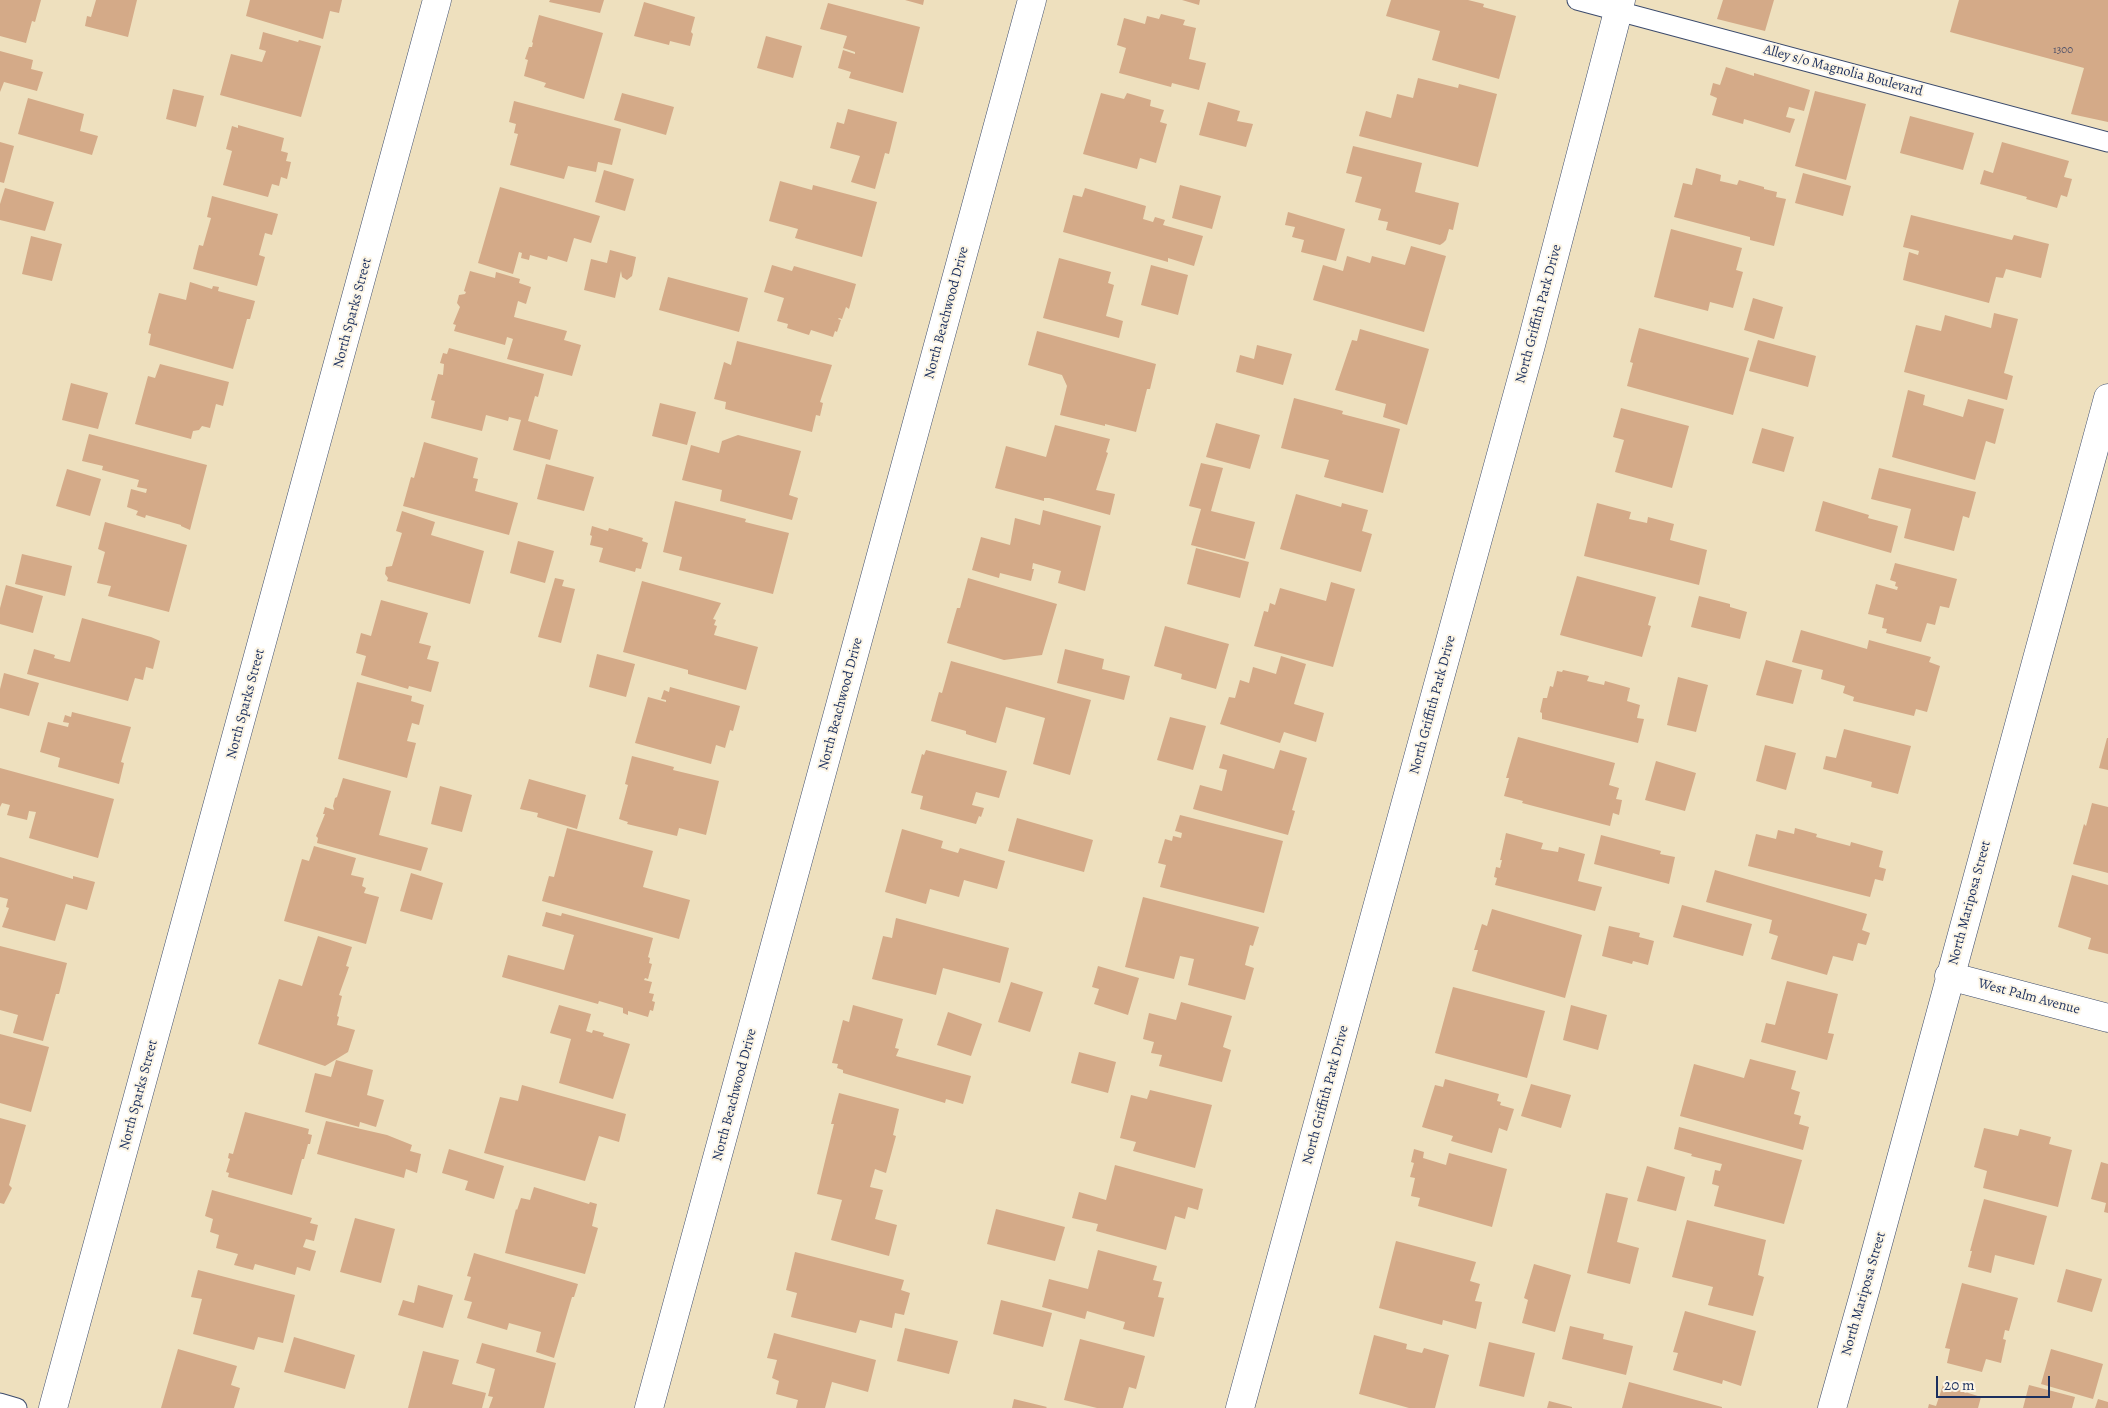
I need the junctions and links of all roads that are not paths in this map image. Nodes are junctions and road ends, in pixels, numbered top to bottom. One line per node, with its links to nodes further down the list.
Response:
1 (438, 0): 11 (street, North Sparks Street)
2 (1032, 0): 12 (street, North Beachwood Drive)
3 (1577, 0): 4 (lane, Alley s/o Magnolia Boulevard)
4 (1620, 6): 5 (lane, Alley s/o Magnolia Boulevard); 13 (street, North Griffith Park Drive)
5 (2108, 142)
6 (2108, 398): 7 (street, North Mariposa Street)
7 (1950, 976): 8 (street, West Palm Avenue); 14 (street, North Mariposa Street)
8 (2108, 1018)
9 (0, 1404): 10 (lane)
10 (17, 1408)
11 (53, 1408)
12 (650, 1408)
13 (1240, 1408)
14 (1832, 1408)

